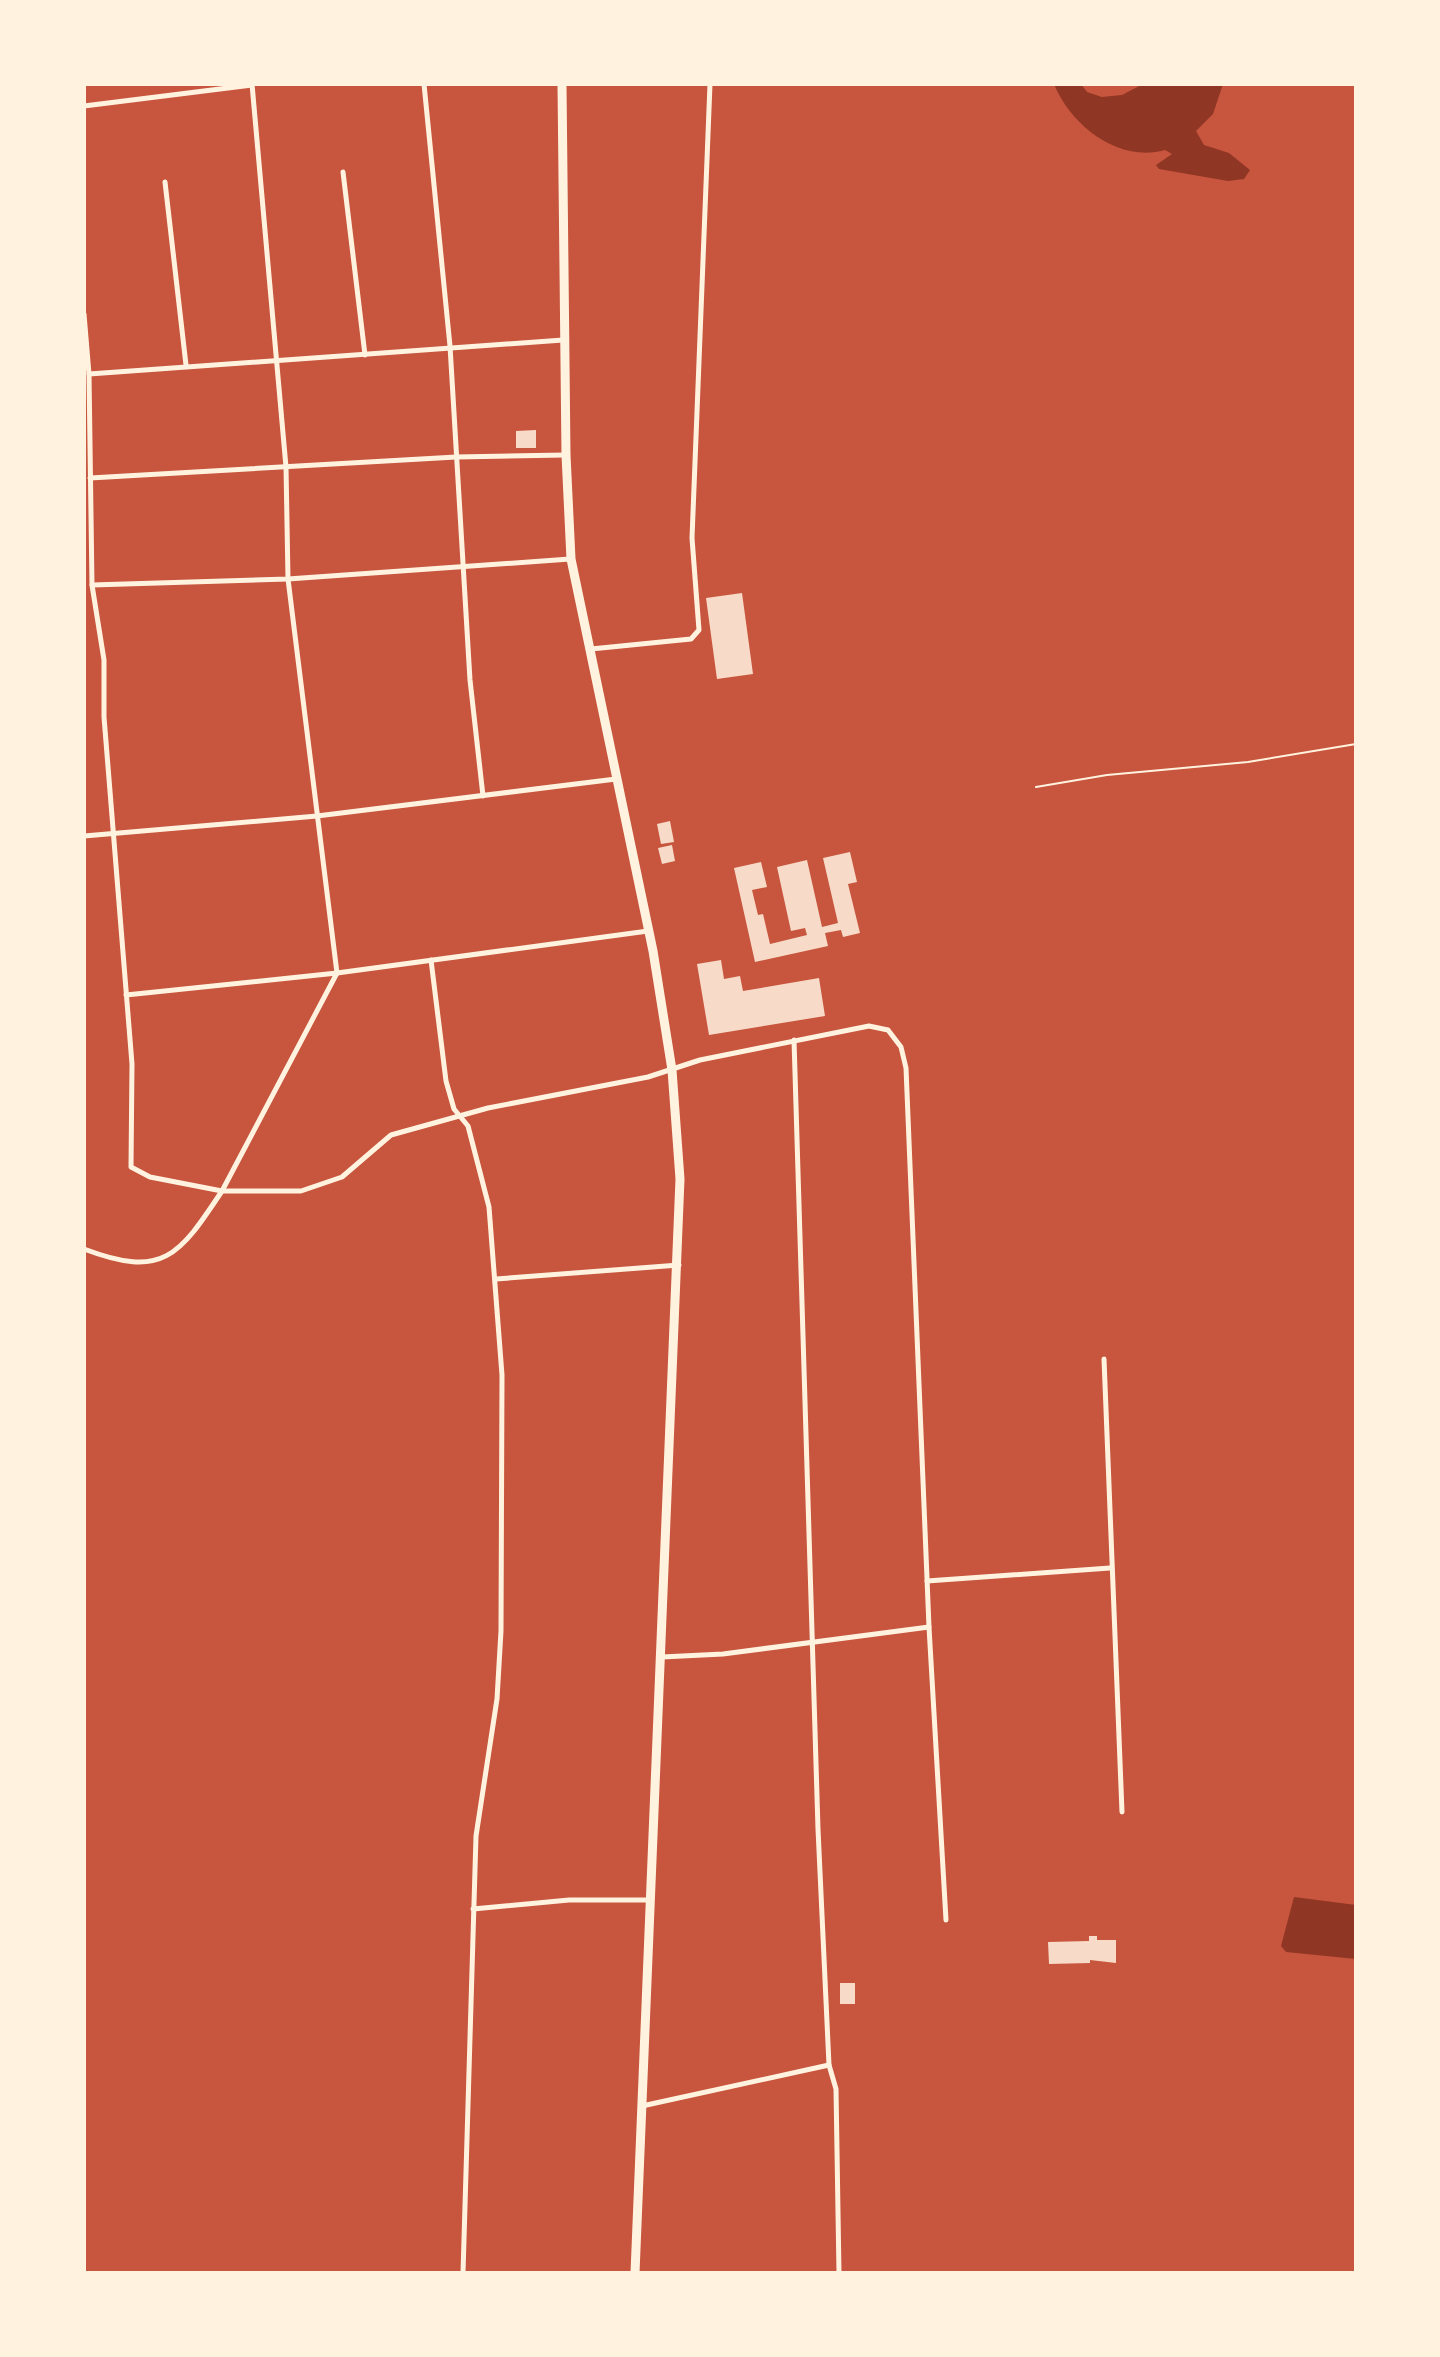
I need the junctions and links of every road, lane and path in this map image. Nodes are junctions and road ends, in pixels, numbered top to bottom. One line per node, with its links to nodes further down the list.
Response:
1 (252, 84): 5 (street); 12 (street)
2 (424, 84): 10 (street)
3 (562, 84): 9 (highway)
4 (710, 84): 23 (street)
5 (84, 106)
6 (343, 172): 11 (street)
7 (165, 182): 13 (street)
8 (84, 314): 14 (street)
9 (563, 340): 10 (street); 15 (highway)
10 (450, 346): 11 (street); 16 (street)
11 (365, 355): 12 (street)
12 (277, 358): 13 (street); 17 (street)
13 (186, 365): 14 (street)
14 (89, 374): 18 (street)
15 (566, 455): 16 (street); 19 (highway)
16 (456, 457): 17 (street); 20 (street)
17 (286, 467): 18 (street); 21 (street)
18 (90, 478): 22 (street)
19 (571, 559): 20 (street); 23 (highway)
20 (464, 568): 21 (street); 27 (street)
21 (288, 579): 22 (street); 28 (street)
22 (92, 585): 29 (street)
23 (588, 650): 25 (highway)
24 (1356, 744): 26 (path)
25 (616, 779): 27 (street); 31 (highway)
26 (1036, 787)
27 (483, 796): 28 (street)
28 (317, 816): 29 (street); 33 (street)
29 (113, 835): 30 (street); 34 (street)
30 (84, 836)
31 (649, 931): 32 (street); 36 (highway)
32 (431, 960): 33 (street); 37 (street)
33 (337, 973): 34 (street); 38 (street)
34 (126, 995): 38 (street)
35 (794, 1040): 36 (street); 44 (street); 46 (street)
36 (672, 1070): 37 (street); 40 (highway)
37 (462, 1116): 38 (street); 41 (street)
38 (222, 1191): 39 (street)
39 (84, 1249)
40 (679, 1264): 41 (street); 47 (highway)
41 (496, 1279): 50 (street)
42 (1104, 1359): 43 (street)
43 (1110, 1568): 44 (street); 48 (street)
44 (927, 1581): 45 (street)
45 (929, 1627): 46 (street); 51 (street)
46 (812, 1642): 47 (street); 52 (street)
47 (662, 1657): 49 (highway)
48 (1122, 1812)
49 (651, 1900): 50 (street); 53 (highway)
50 (473, 1909): 54 (street)
51 (946, 1920)
52 (829, 2065): 53 (street); 56 (street)
53 (641, 2106): 55 (highway)
54 (463, 2273)
55 (635, 2273)
56 (839, 2273)

